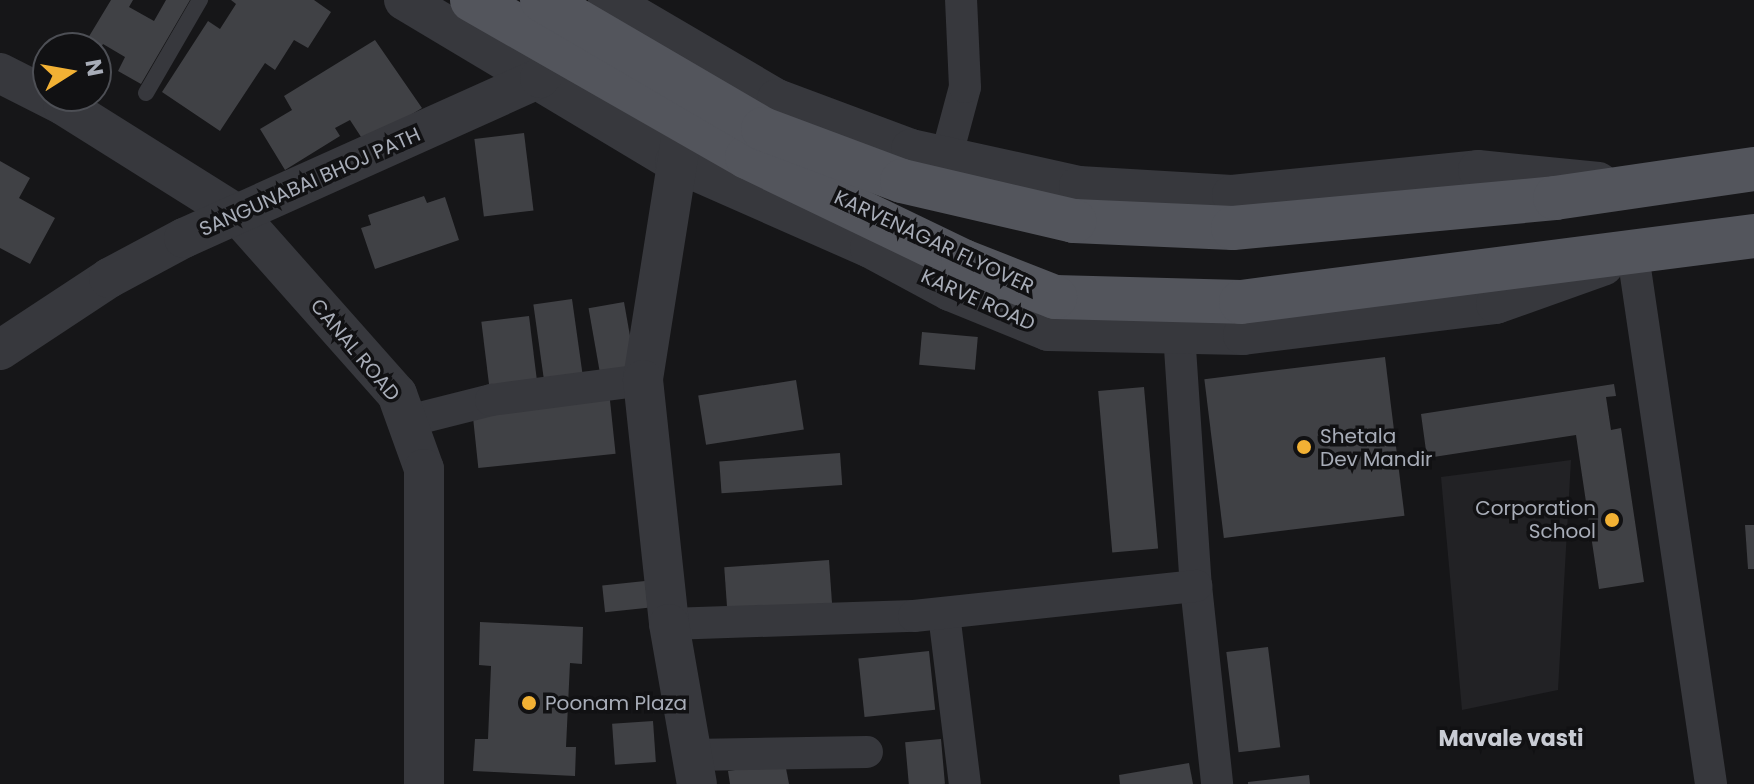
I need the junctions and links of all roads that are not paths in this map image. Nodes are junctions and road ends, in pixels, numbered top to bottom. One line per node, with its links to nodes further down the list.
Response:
1 (200, 0): 11 (lane)
2 (404, 0): 10 (street, KARVE ROAD)
3 (472, 0): 18 (main road, KARVENAGAR FLYOVER, bridge)
4 (542, 0): 15 (main road, KARVENAGAR FLYOVER, bridge)
5 (607, 0): 7 (street); 10 (street, SANGUNABAI BHOJ PATH)
6 (961, 0): 12 (street)
7 (650, 11): 8 (street)
8 (704, 57): 12 (street); 13 (street)
9 (0, 73): 16 (street, CANAL ROAD)
10 (540, 78): 13 (street, KARVE ROAD); 16 (street, SANGUNABAI BHOJ PATH)
11 (146, 93)
12 (946, 158): 15 (street)
13 (675, 162): 19 (street, KARVE ROAD); 21 (street)
14 (1754, 169): 15 (main road)
15 (1624, 185)
16 (237, 214): 20 (street, SANGUNABAI BHOJ PATH); 22 (street, CANAL ROAD)
17 (1754, 236): 18 (main road, KARVE ROAD)
18 (1633, 255): 19 (street, KARVE ROAD); 31 (street)
19 (1179, 333): 23 (street)
20 (0, 350)
21 (643, 380): 22 (street); 25 (street)
22 (408, 421): 28 (street, CANAL ROAD)
23 (1196, 586): 24 (street); 30 (street)
24 (944, 614): 25 (street); 29 (street)
25 (669, 624): 27 (street)
26 (867, 752): 27 (street)
27 (694, 770)
28 (424, 784)
29 (965, 784)
30 (1217, 784)
31 (1711, 784)

